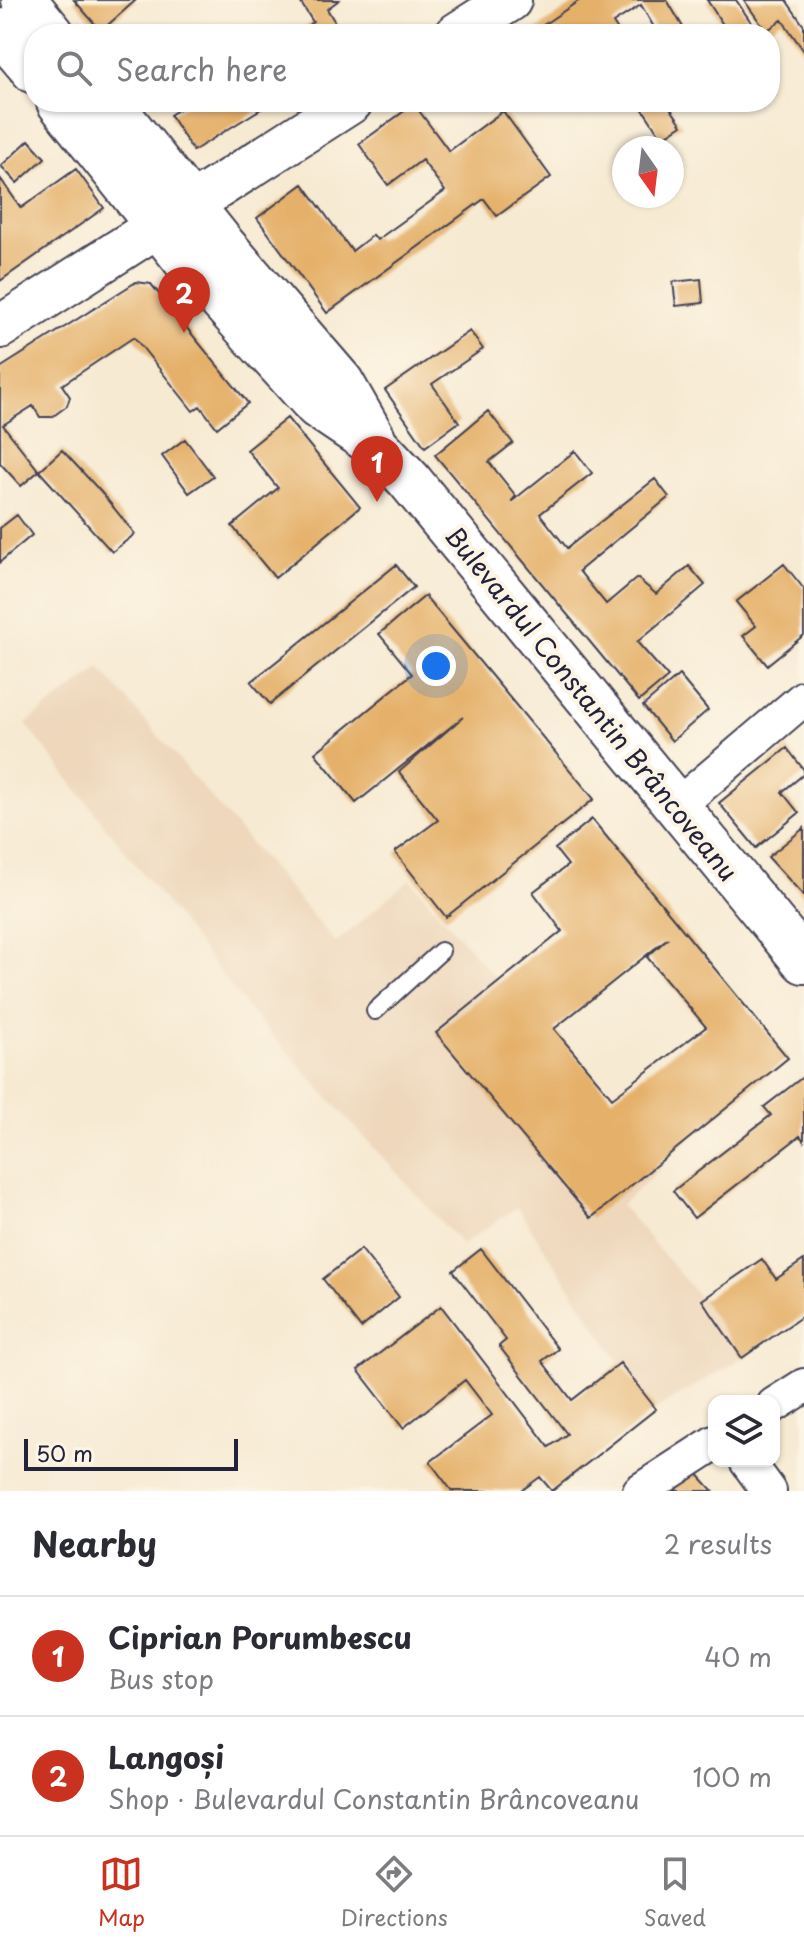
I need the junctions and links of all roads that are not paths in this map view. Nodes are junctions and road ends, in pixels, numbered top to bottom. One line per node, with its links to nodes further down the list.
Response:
1 (24, 0): 3 (main road)
2 (510, 0): 4 (street)
3 (44, 24)
4 (473, 24)
5 (0, 31): 6 (main road)
6 (24, 59)
7 (69, 112): 10 (main road, Bulevardul Constantin Brâncoveanu)
8 (115, 112): 10 (main road, Bulevardul Constantin Brâncoveanu)
9 (335, 112): 10 (street)
10 (175, 215): 11 (street); 13 (main road, Bulevardul Constantin Brâncoveanu)
11 (0, 327)
12 (804, 698): 13 (street)
13 (677, 806): 15 (main road, Bulevardul Constantin Brâncoveanu)
14 (441, 951): 16 (lane)
15 (804, 961)
16 (375, 1011)
17 (804, 1386): 18 (street)
18 (780, 1401)
19 (708, 1447): 21 (street)
20 (751, 1467): 22 (street)
21 (640, 1491)
22 (769, 1491)

